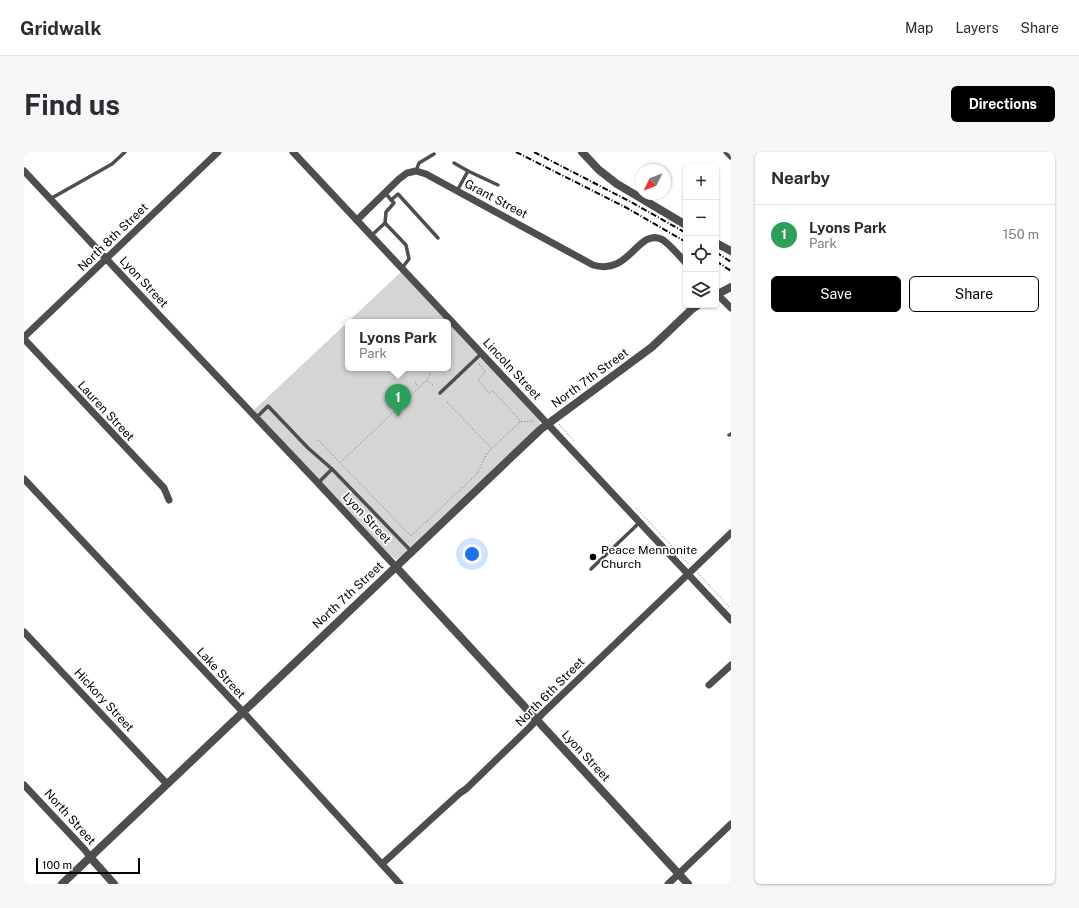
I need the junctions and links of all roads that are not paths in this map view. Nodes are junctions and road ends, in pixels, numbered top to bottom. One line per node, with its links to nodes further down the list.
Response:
1 (125, 152): 15 (lane)
2 (218, 152): 24 (street, North 8th Street)
3 (293, 152): 17 (street, Lincoln Street)
4 (582, 152): 19 (street)
5 (727, 152): 7 (street)
6 (434, 154): 10 (lane)
7 (731, 156)
8 (454, 163): 11 (lane)
9 (24, 171): 15 (street, Lyon Street)
10 (416, 171): 13 (street, Grant Street); 14 (street)
11 (468, 171): 12 (lane); 13 (lane)
12 (498, 186)
13 (457, 190): 25 (street, Grant Street)
14 (385, 193): 16 (lane); 17 (street)
15 (50, 199): 24 (street, Lyon Street)
16 (391, 200): 18 (lane); 21 (lane)
17 (357, 220): 20 (street, Lincoln Street)
18 (385, 223): 20 (lane); 26 (lane)
19 (683, 223)
20 (372, 235): 26 (street, Lincoln Street)
21 (438, 238)
22 (719, 244): 23 (street)
23 (731, 252)
24 (105, 259): 34 (street, North 8th Street); 37 (street, Lyon Street)
25 (683, 260)
26 (402, 268): 32 (street, Lincoln Street)
27 (731, 287): 28 (street)
28 (719, 293)
29 (719, 297): 31 (street)
30 (694, 308): 38 (street, North 7th Street)
31 (731, 308)
32 (450, 319)
33 (451, 320): 35 (street, Lincoln Street)
34 (24, 338): 42 (street, Lauren Street)
35 (482, 353): 36 (lane); 38 (street, Lincoln Street)
36 (440, 393)
37 (256, 418): 39 (lane); 41 (street, Lyon Street)
38 (549, 421): 43 (street, Lincoln Street); 46 (street, North 7th Street)
39 (332, 469): 41 (lane); 46 (lane)
40 (24, 479): 54 (street, Lake Street)
41 (318, 482): 47 (street, Lyon Street)
42 (169, 500)
43 (640, 522): 48 (lane); 49 (street, Lincoln Street)
44 (728, 535): 45 (lane); 49 (street, North 6th Street)
45 (731, 543)
46 (412, 552): 47 (street, North 7th Street)
47 (396, 567): 54 (street, North 7th Street); 55 (street, Lyon Street)
48 (591, 569)
49 (688, 574): 50 (street, Lincoln Street); 55 (street, North 6th Street)
50 (731, 620)
51 (24, 632): 56 (street, Hickory Street)
52 (731, 664): 53 (street)
53 (709, 685)
54 (243, 712): 56 (street, North 7th Street); 60 (street, Lake Street)
55 (537, 720): 60 (street, North 6th Street); 61 (street, Lyon Street)
56 (167, 784): 59 (street, North 7th Street)
57 (24, 785): 59 (street, North Street)
58 (731, 824): 61 (street)
59 (90, 857): 62 (street, North 7th Street); 63 (street, North Street)
60 (382, 864): 64 (street, Lake Street)
61 (679, 873): 65 (street); 66 (street, Lyon Street)
62 (62, 884)
63 (114, 884)
64 (400, 884)
65 (668, 884)
66 (688, 884)

